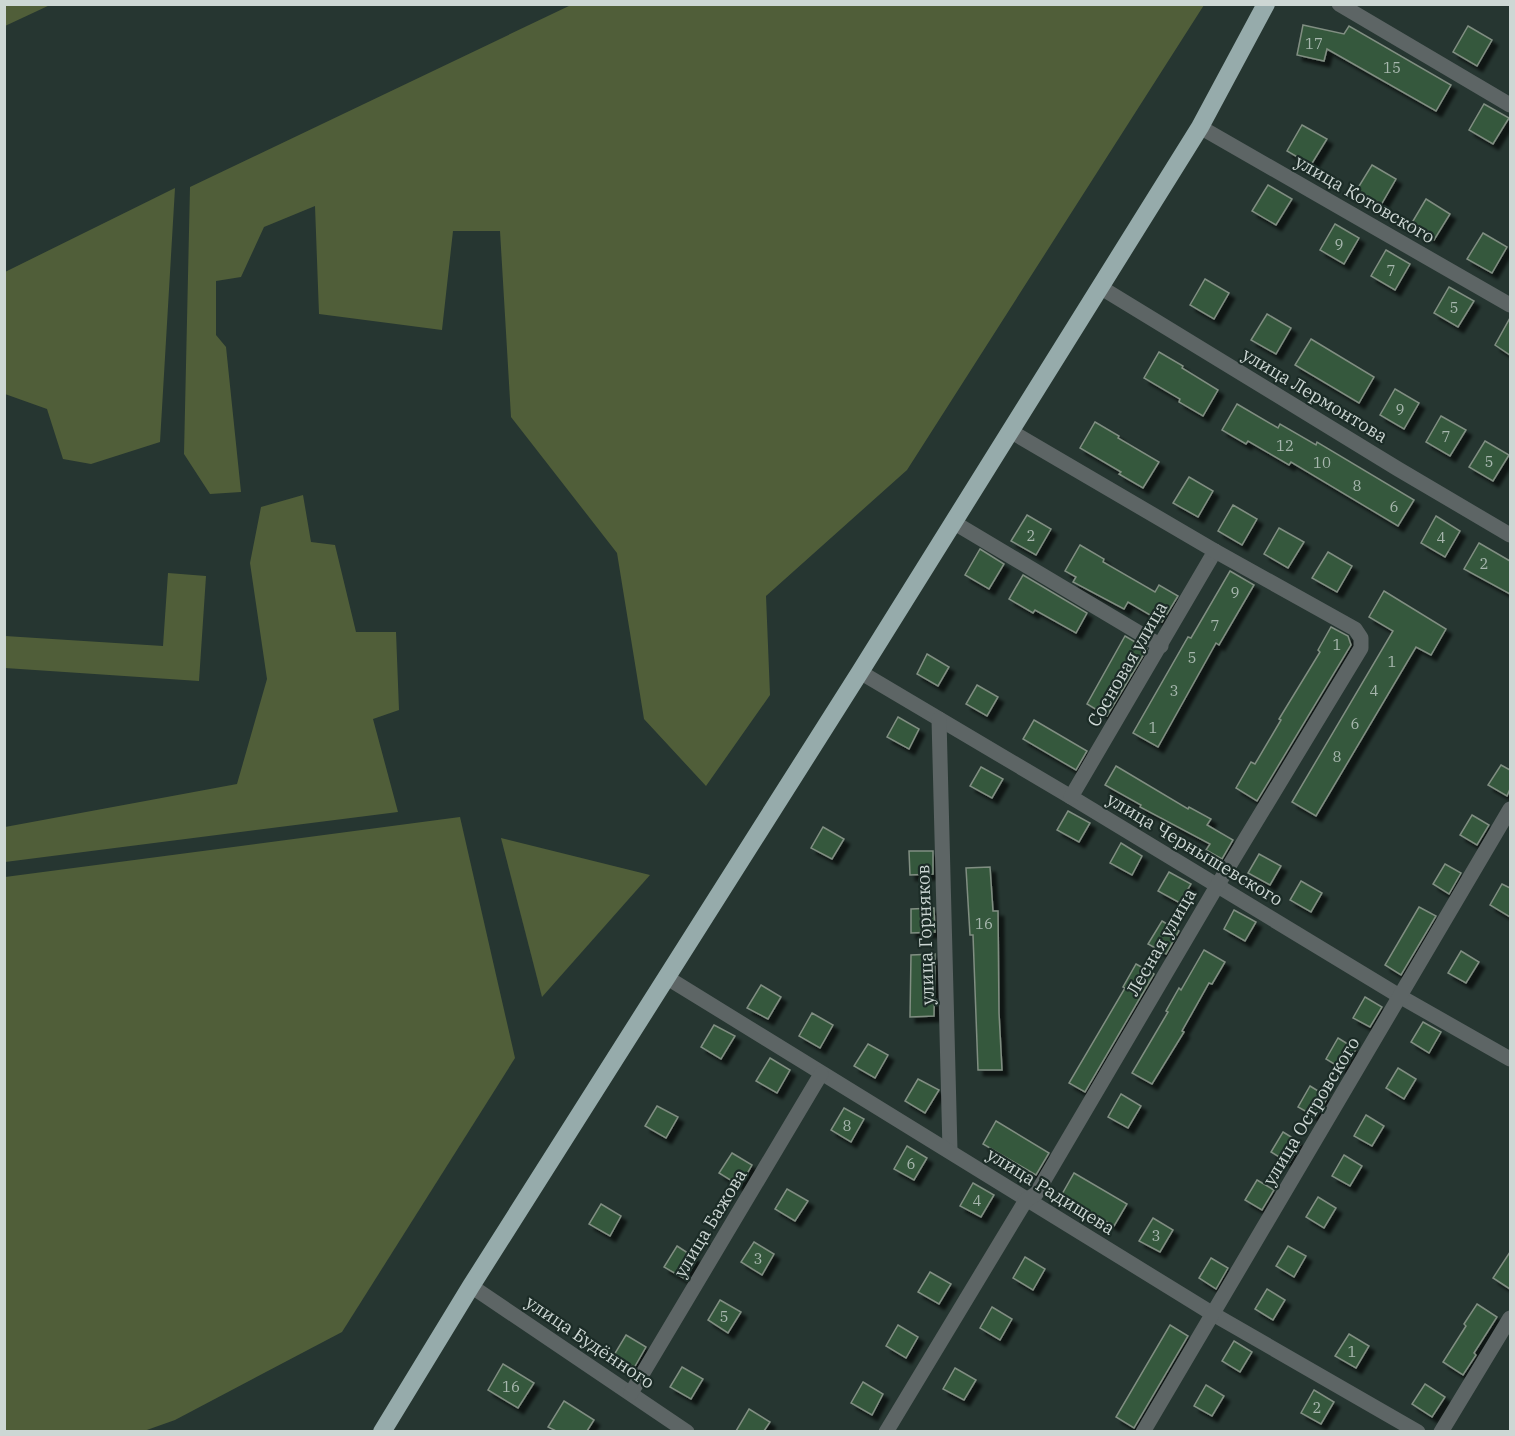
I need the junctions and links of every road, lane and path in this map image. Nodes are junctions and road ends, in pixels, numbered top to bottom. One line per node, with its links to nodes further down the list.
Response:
1 (1266, 4): 4 (highway)
2 (1339, 4): 3 (street)
3 (1510, 105)
4 (1200, 127): 5 (highway); 6 (street, улица Котовского)
5 (1100, 288): 7 (highway); 9 (street, улица Лермонтова)
6 (1510, 305)
7 (1010, 431): 8 (highway); 10 (street)
8 (953, 522): 11 (street); 12 (highway)
9 (1510, 535)
10 (1215, 551): 11 (street, Сосновая улица); 16 (street, Лесная улица)
11 (1161, 646): 14 (street, Сосновая улица)
12 (860, 672): 13 (street, улица Чернышевского); 17 (highway)
13 (939, 719): 14 (street, улица Чернышевского); 21 (street, улица Горняков)
14 (1071, 796): 16 (street, улица Чернышевского)
15 (1510, 810): 18 (street, улица Островского)
16 (1217, 886): 18 (street, улица Чернышевского); 22 (street, Лесная улица)
17 (666, 977): 20 (street, улица Радищева); 23 (highway)
18 (1401, 997): 19 (street, улица Чернышевского); 24 (street, улица Островского)
19 (1510, 1059)
20 (821, 1074): 21 (street, улица Радищева); 26 (street, улица Бажова)
21 (950, 1150): 22 (street, улица Радищева)
22 (1026, 1200): 24 (street, улица Радищева); 29 (street)
23 (471, 1286): 26 (street, улица Будённого); 27 (highway)
24 (1213, 1314): 30 (street, улица Островского); 31 (street, улица Радищева)
25 (1510, 1318): 32 (street)
26 (631, 1393): 28 (street, улица Будённого)
27 (382, 1431)
28 (687, 1431)
29 (886, 1431)
30 (1143, 1431)
31 (1418, 1431)
32 (1441, 1431)

